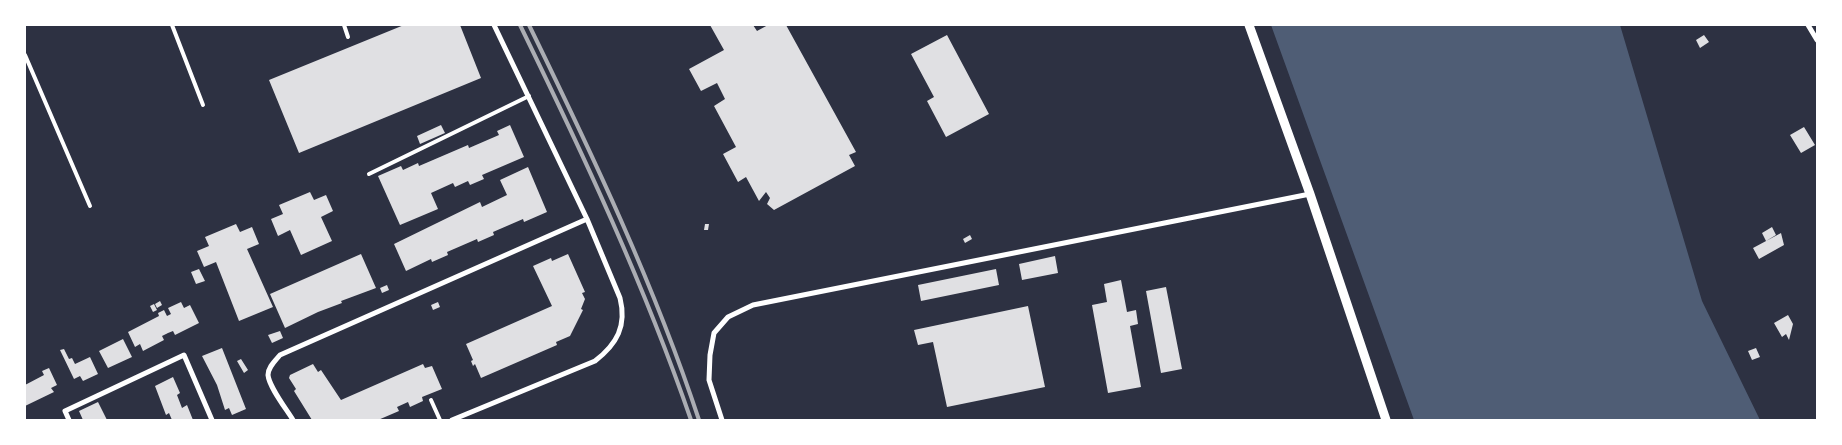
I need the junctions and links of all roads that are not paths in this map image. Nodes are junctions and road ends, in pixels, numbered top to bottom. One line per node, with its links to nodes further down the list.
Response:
1 (172, 25): 10 (lane)
2 (344, 25): 6 (lane)
3 (494, 25): 9 (street)
4 (1249, 25): 12 (street)
5 (1808, 25): 7 (street)
6 (348, 37)
7 (1817, 40)
8 (25, 55): 13 (lane)
9 (529, 96): 11 (lane); 14 (street)
10 (203, 105)
11 (369, 174)
12 (1310, 194): 21 (street); 22 (street)
13 (90, 206)
14 (587, 219): 18 (street); 20 (street)
15 (431, 400): 19 (lane)
16 (69, 420): 17 (street)
17 (212, 420)
18 (293, 420)
19 (440, 420)
20 (452, 420)
21 (722, 420)
22 (1386, 420)

